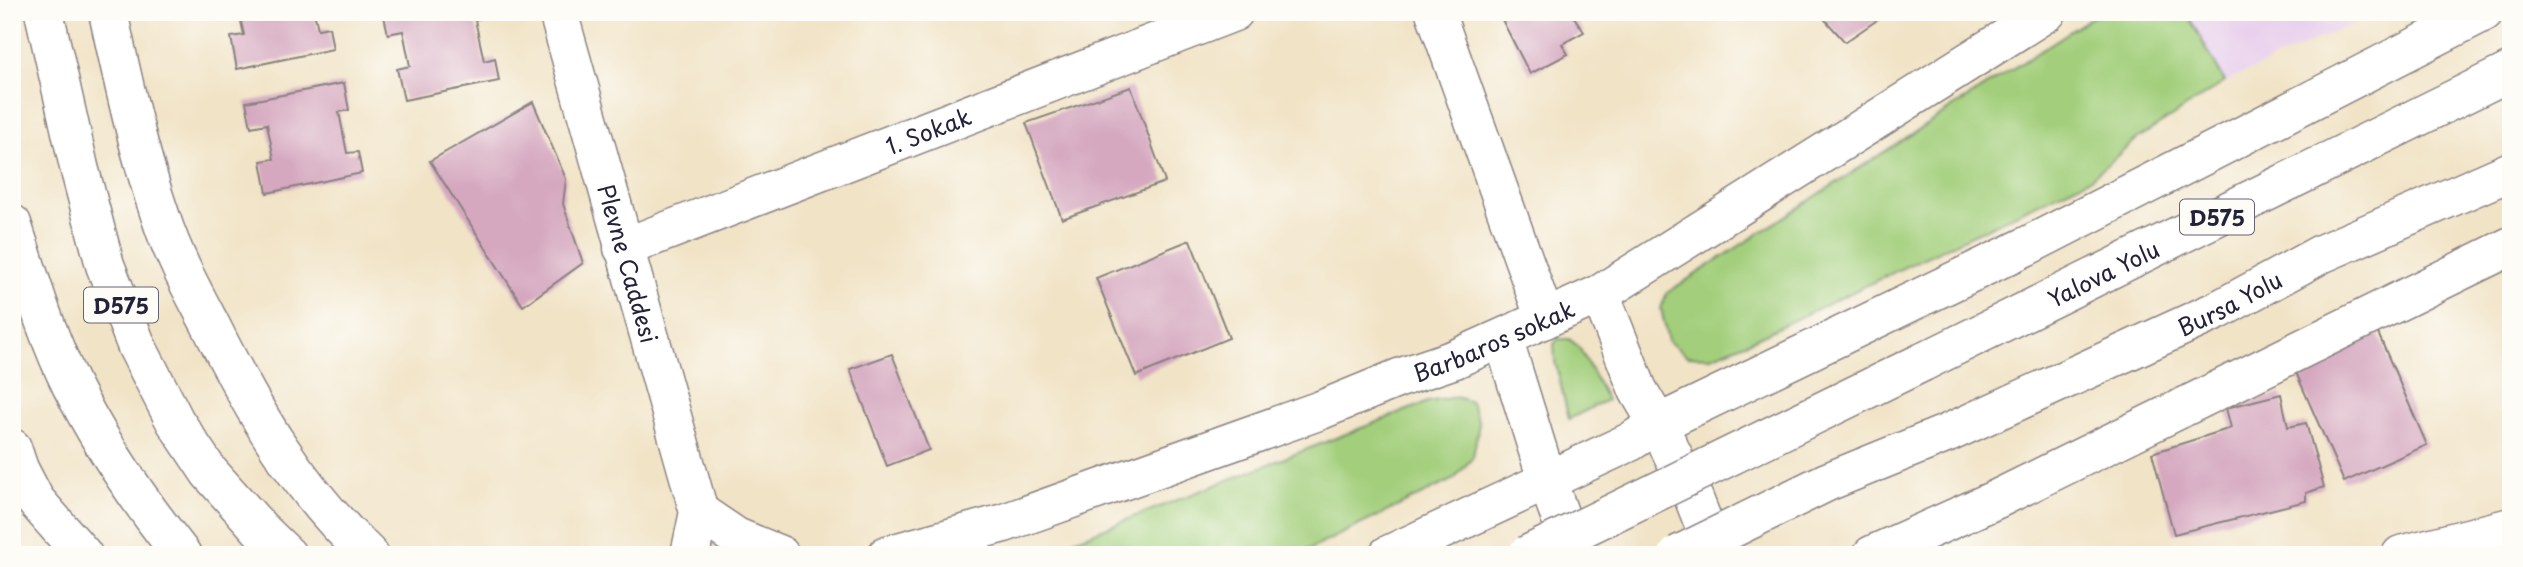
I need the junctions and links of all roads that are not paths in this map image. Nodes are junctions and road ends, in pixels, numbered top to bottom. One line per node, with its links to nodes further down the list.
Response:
1 (44, 12): 26 (main road, D575)
2 (108, 12): 27 (main road)
3 (558, 12): 12 (main road, Plevne Caddesi)
4 (1234, 12): 12 (main road, 1. Sokak)
5 (1434, 12): 14 (main road)
6 (2047, 12): 13 (main road, Barbaros sokak)
7 (2484, 12): 16 (main road)
8 (2511, 71): 32 (main road, Yalova Yolu / D575, bridge)
9 (2511, 171): 34 (main road, Bursa Yolu, bridge)
10 (12, 224): 25 (main road)
11 (2511, 246): 36 (main road)
12 (623, 248): 20 (main road, Plevne Caddesi)
13 (1600, 294): 14 (main road, Barbaros sokak); 16 (main road)
14 (1545, 319): 15 (main road, Barbaros sokak)
15 (1503, 338): 18 (main road); 30 (main road, Barbaros sokak)
16 (1658, 424): 18 (main road); 35 (main road)
17 (12, 448): 19 (main road)
18 (1547, 480): 31 (main road); 33 (main road)
19 (35, 500): 23 (main road); 24 (main road)
20 (699, 512): 28 (main road); 29 (main road)
21 (2511, 527): 22 (main road)
22 (2460, 547): 37 (main road)
23 (54, 555)
24 (83, 555)
25 (182, 555)
26 (287, 555)
27 (369, 555)
28 (690, 555)
29 (780, 555)
30 (887, 555)
31 (1388, 555)
32 (1527, 555)
33 (1574, 555)
34 (1678, 555)
35 (1716, 555)
36 (1872, 555)
37 (2401, 555)

